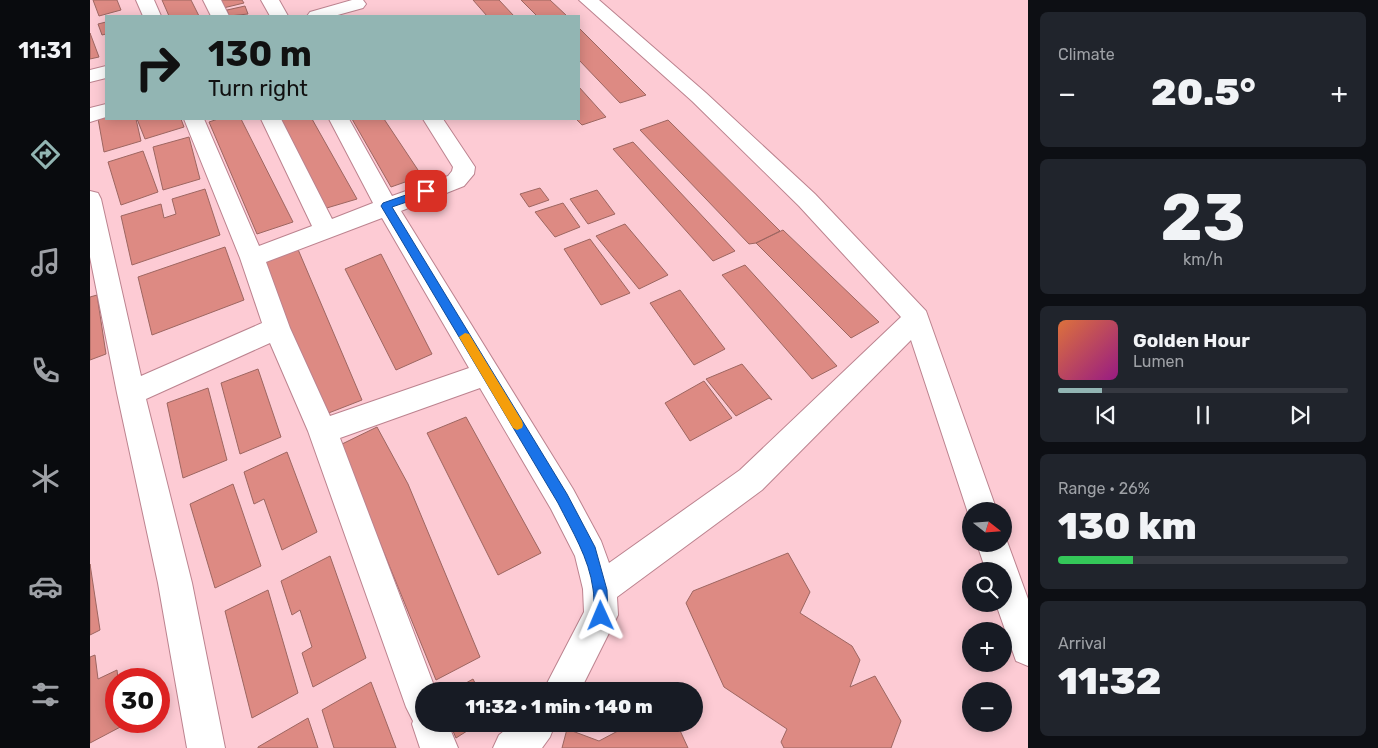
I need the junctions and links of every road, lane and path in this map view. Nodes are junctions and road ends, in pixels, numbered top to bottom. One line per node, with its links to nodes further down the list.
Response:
1 (145, 0): 6 (street)
2 (212, 0): 7 (street)
3 (270, 0): 8 (street)
4 (588, 0): 23 (street)
5 (358, 7): 9 (street)
6 (152, 15)
7 (220, 15)
8 (278, 15)
9 (321, 15)
10 (105, 72): 11 (street)
11 (90, 76)
12 (105, 110): 13 (street)
13 (90, 115)
14 (194, 120): 21 (street)
15 (271, 120): 20 (street)
16 (340, 120): 19 (street)
17 (434, 120): 19 (street)
18 (90, 199): 22 (street)
19 (386, 206): 20 (street); 25 (street)
20 (325, 229): 21 (street)
21 (252, 258): 24 (street)
22 (100, 300): 26 (street)
23 (917, 318): 28 (street); 29 (street)
24 (277, 328): 26 (street); 27 (street)
25 (487, 374): 27 (street); 29 (street)
26 (131, 394): 36 (street)
27 (323, 432): 32 (street)
28 (979, 502)
29 (600, 590): 33 (street)
30 (1012, 601): 31 (street)
31 (1028, 649)
32 (415, 682)
33 (567, 682)
34 (433, 732): 37 (street)
35 (531, 732): 38 (street)
36 (206, 748)
37 (439, 748)
38 (512, 748)

